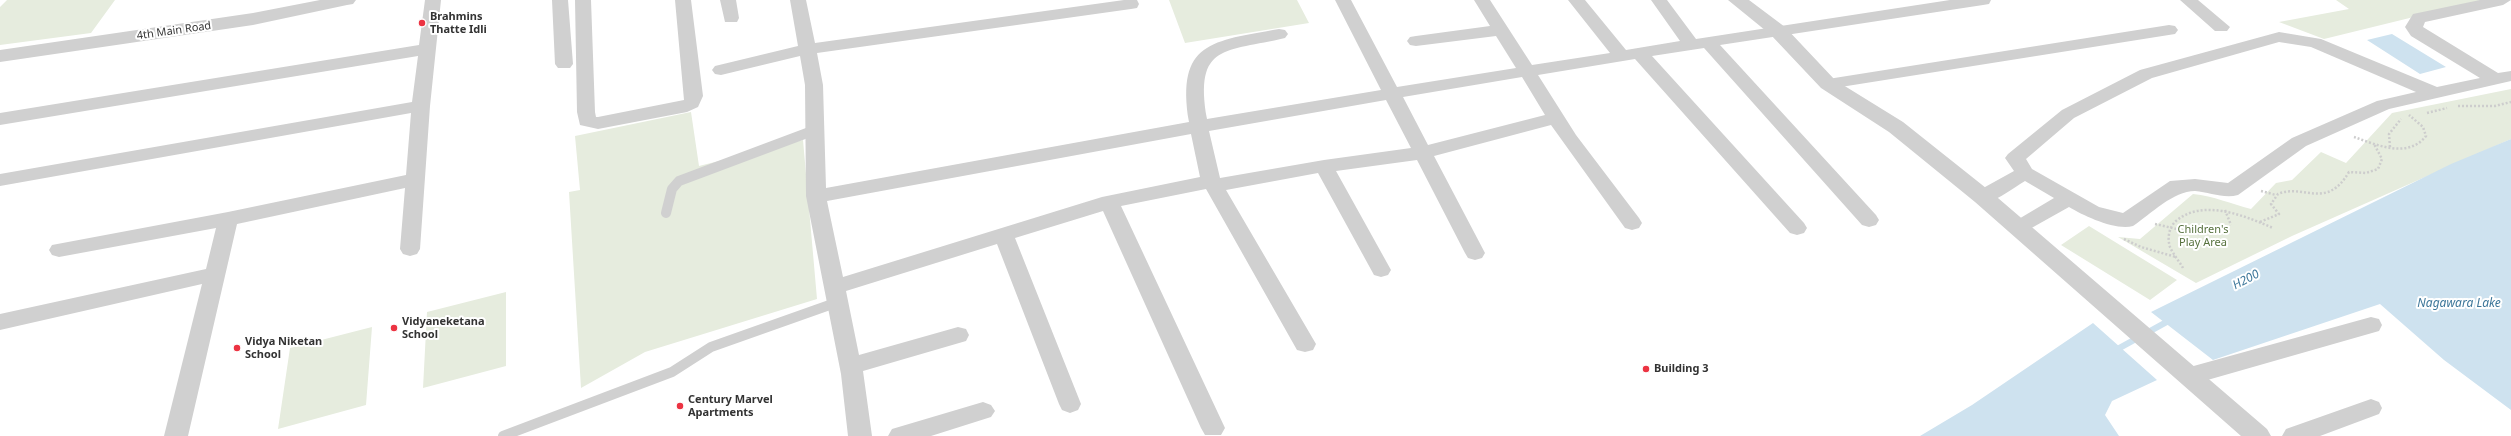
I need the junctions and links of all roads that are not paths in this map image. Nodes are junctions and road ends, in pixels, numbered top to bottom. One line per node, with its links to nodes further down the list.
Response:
1 (347, 0): 28 (street, 4th Main Road)
2 (433, 0): 25 (street)
3 (560, 0): 29 (street)
4 (583, 0): 5 (street)
5 (683, 0)
6 (728, 0): 17 (street)
7 (798, 0): 26 (street)
8 (1343, 0): 35 (street)
9 (1482, 0): 19 (street)
10 (1576, 0): 27 (street)
11 (1659, 0): 24 (street)
12 (1737, 0): 21 (street)
13 (1983, 0): 21 (street)
14 (2188, 0): 18 (street)
15 (2503, 0): 32 (street)
16 (1131, 4): 26 (street)
17 (731, 18)
18 (2221, 27)
19 (1501, 30): 23 (street); 31 (street)
20 (2169, 30): 33 (street)
21 (1778, 31): 24 (street); 33 (street)
22 (1279, 34): 39 (street)
23 (1416, 41)
24 (1699, 42): 27 (street); 53 (street)
25 (427, 49): 36 (street); 38 (street)
26 (807, 49): 30 (street); 40 (street)
27 (1631, 55): 31 (street); 55 (street)
28 (0, 56)
29 (564, 64)
30 (721, 70)
31 (1528, 72): 35 (street); 37 (street)
32 (2503, 77): 34 (street)
33 (1828, 84): 48 (street)
34 (2435, 93): 43 (street); 49 (street)
35 (1393, 94): 39 (street); 41 (street)
36 (421, 106): 44 (street); 45 (street)
37 (1556, 118): 41 (street); 54 (street)
38 (0, 119)
39 (1197, 126): 46 (street); 47 (street)
40 (815, 130): 47 (street); 51 (lane)
41 (1420, 153): 42 (street); 60 (street)
42 (1324, 166): 46 (street); 61 (street)
43 (2025, 172): 48 (street); 49 (street)
44 (416, 179): 52 (street); 58 (street)
45 (0, 180)
46 (1213, 183): 50 (street); 67 (street)
47 (816, 196): 63 (street)
48 (1983, 197): 56 (street)
49 (2069, 198): 56 (street)
50 (1108, 202): 57 (street); 73 (street)
51 (666, 213)
52 (228, 219): 59 (street); 62 (street)
53 (1869, 220)
54 (1632, 223)
55 (1797, 228)
56 (2019, 228): 69 (street)
57 (1004, 235): 63 (street); 70 (street)
58 (410, 249)
59 (59, 250)
60 (1475, 253)
61 (1381, 270)
62 (215, 274): 64 (street); 74 (street)
63 (836, 295): 68 (street); 75 (lane)
64 (0, 322)
65 (2371, 325): 69 (street)
66 (958, 335): 68 (street)
67 (1305, 344)
68 (850, 366): 76 (street)
69 (2190, 376): 78 (street)
70 (1070, 404)
71 (2371, 408): 79 (street)
72 (983, 411): 77 (street)
73 (1212, 428)
74 (176, 436)
75 (503, 436)
76 (860, 436)
77 (900, 436)
78 (2258, 436)
79 (2294, 436)

